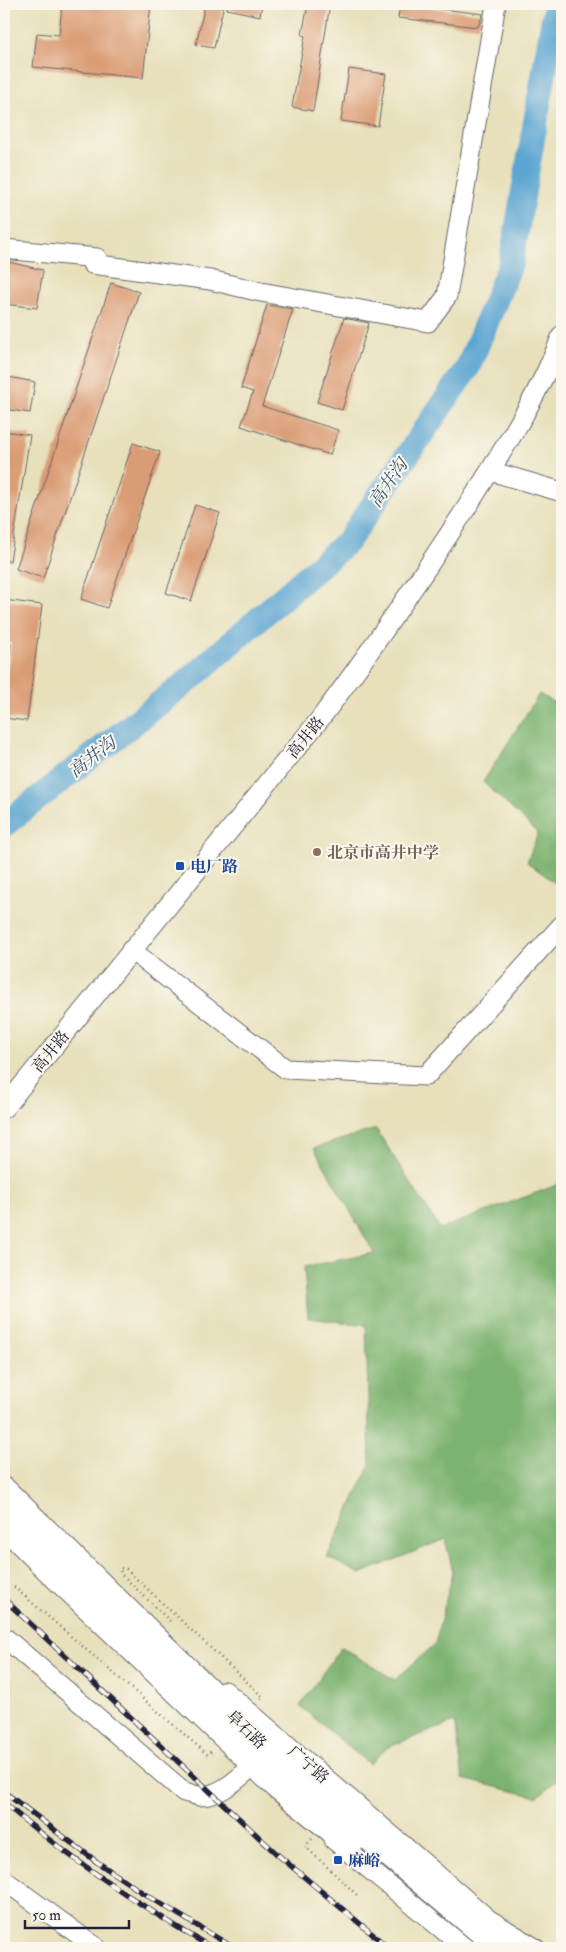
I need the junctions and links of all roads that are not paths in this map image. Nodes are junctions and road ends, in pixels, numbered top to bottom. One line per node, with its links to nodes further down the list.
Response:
1 (496, 4): 2 (street)
2 (4, 248)
3 (562, 334): 4 (street, 高井路)
4 (490, 471): 5 (street); 7 (street, 高井路)
5 (562, 492)
6 (562, 925): 7 (street)
7 (131, 950): 8 (street, 高井路)
8 (4, 1108)
9 (4, 1489): 18 (highway, 阜石路); 19 (street, 广宁路)
10 (4, 1524): 17 (highway, 阜石路)
11 (4, 1536): 13 (street)
12 (4, 1637): 13 (street)
13 (253, 1766): 16 (street)
14 (4, 1880): 15 (street)
15 (97, 1948)
16 (465, 1948)
17 (480, 1948)
18 (507, 1948)
19 (535, 1948)

